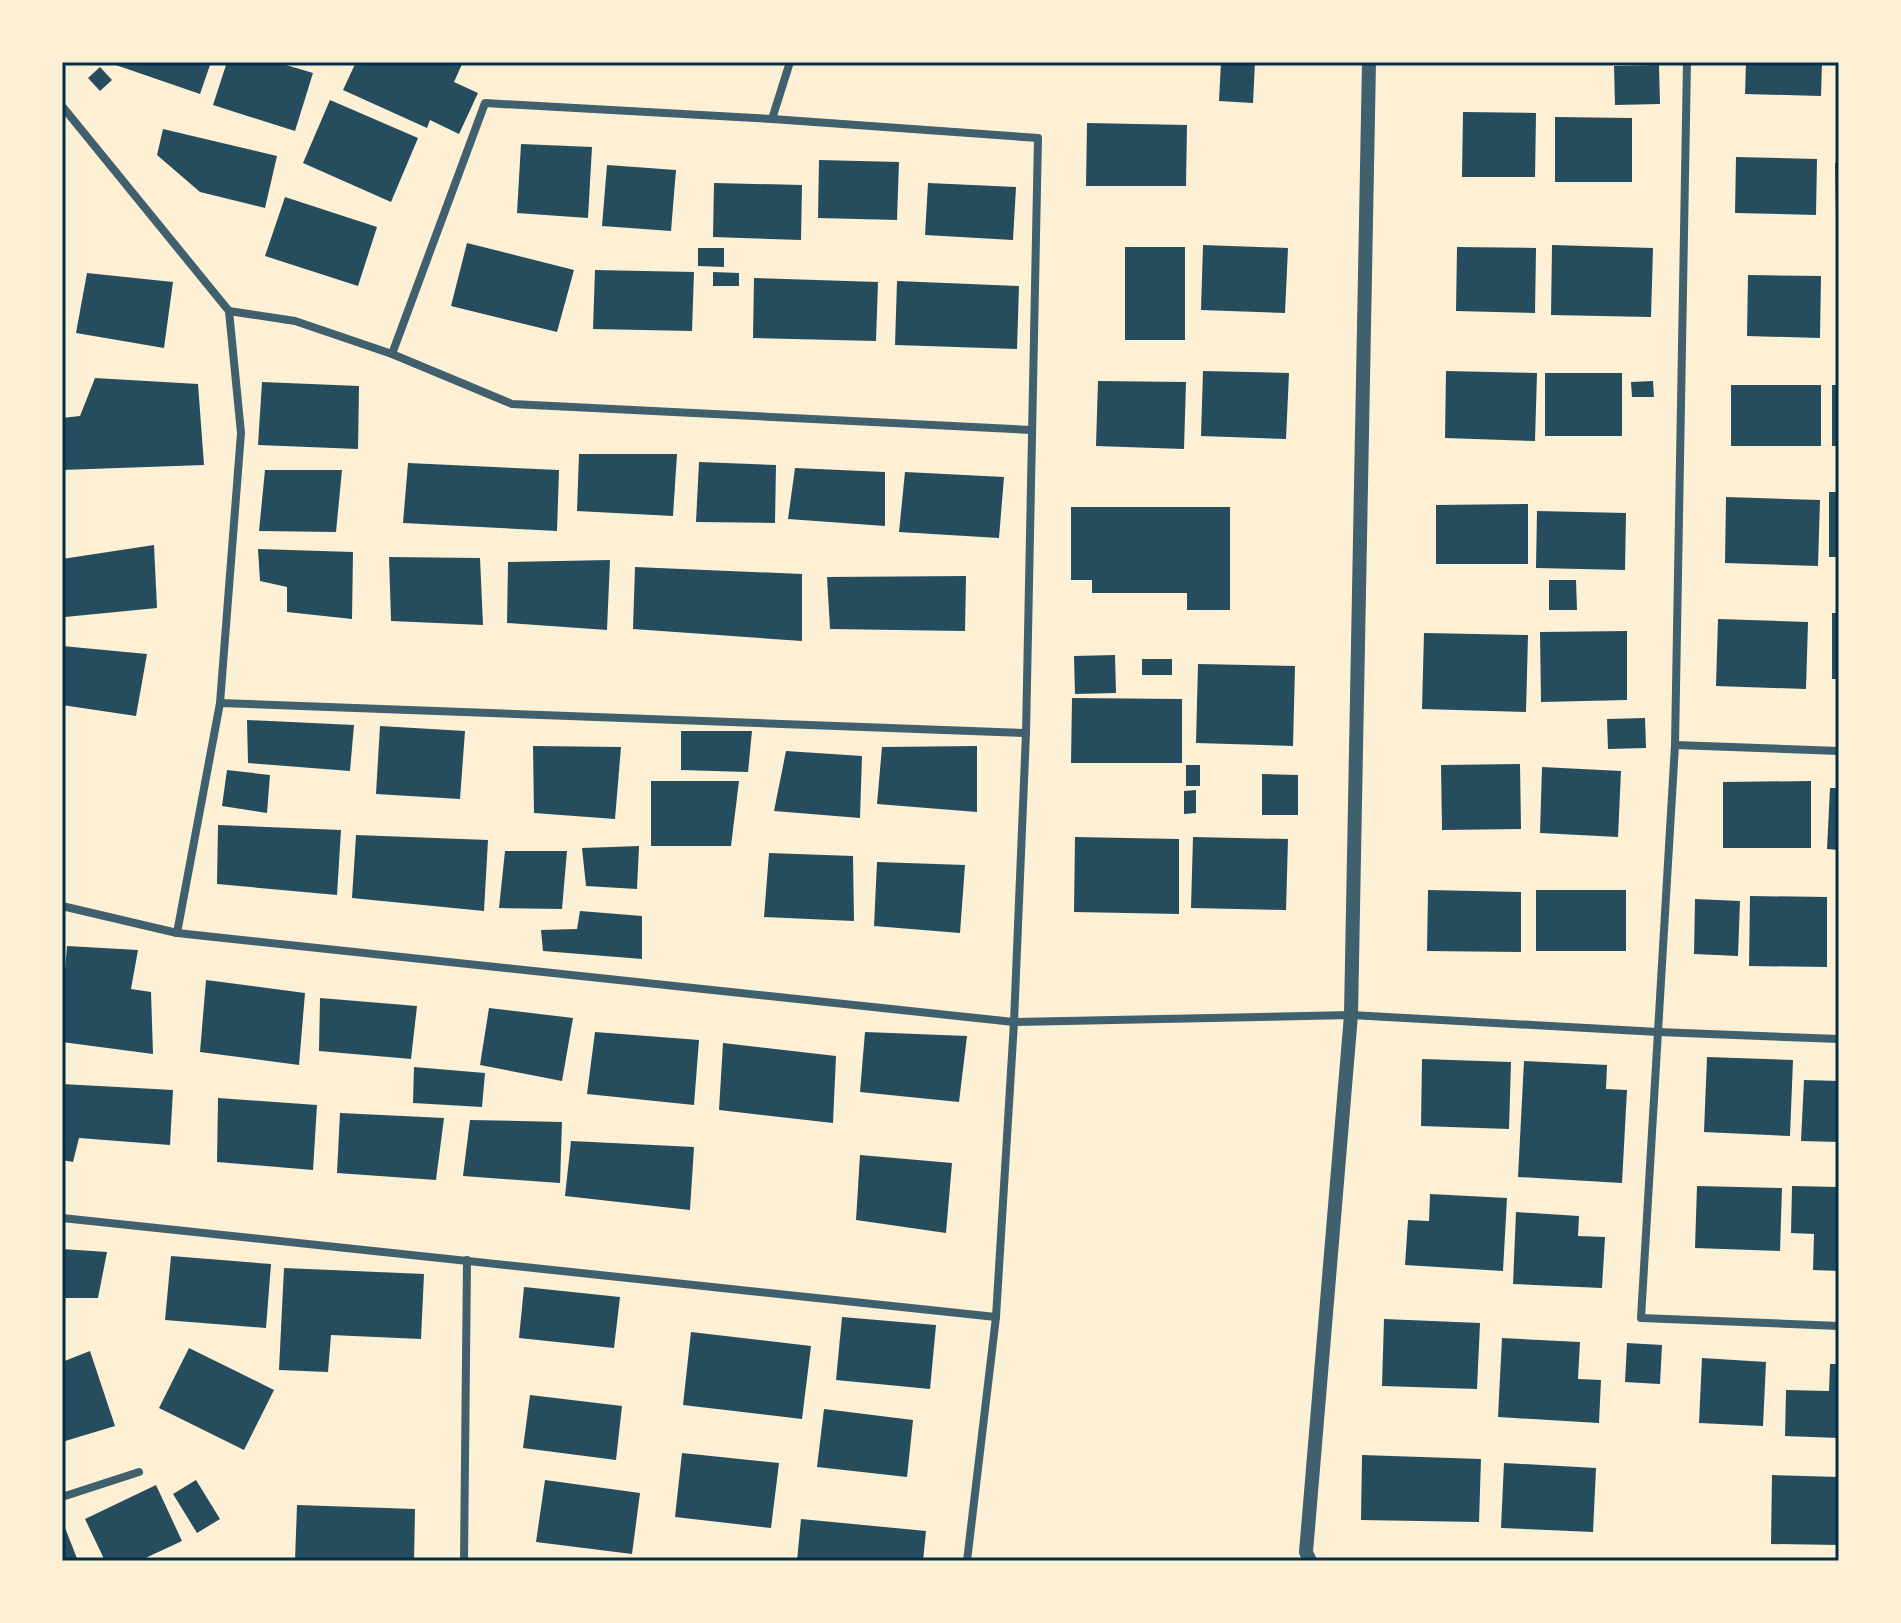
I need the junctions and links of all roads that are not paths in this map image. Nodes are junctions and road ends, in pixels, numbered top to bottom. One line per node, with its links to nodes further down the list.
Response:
1 (790, 62): 5 (street)
2 (1369, 62): 15 (street)
3 (1687, 62): 11 (street)
4 (62, 106): 6 (street)
5 (772, 119): 7 (street); 8 (street)
6 (229, 311): 7 (street); 9 (street)
7 (392, 354): 8 (street)
8 (1032, 430): 10 (street)
9 (220, 703): 10 (street); 14 (street)
10 (1026, 733): 16 (street)
11 (1675, 745): 12 (street); 17 (street)
12 (1839, 751)
13 (62, 906): 14 (street)
14 (177, 933): 16 (street)
15 (1351, 1015): 16 (street); 17 (street); 27 (street)
16 (1014, 1022): 21 (street)
17 (1658, 1032): 18 (street); 22 (street)
18 (1839, 1039)
19 (62, 1218): 20 (street)
20 (467, 1260): 21 (street); 25 (street)
21 (996, 1317): 26 (street)
22 (1839, 1326)
23 (139, 1472): 24 (street)
24 (62, 1497)
25 (464, 1561)
26 (967, 1561)
27 (1310, 1561)

